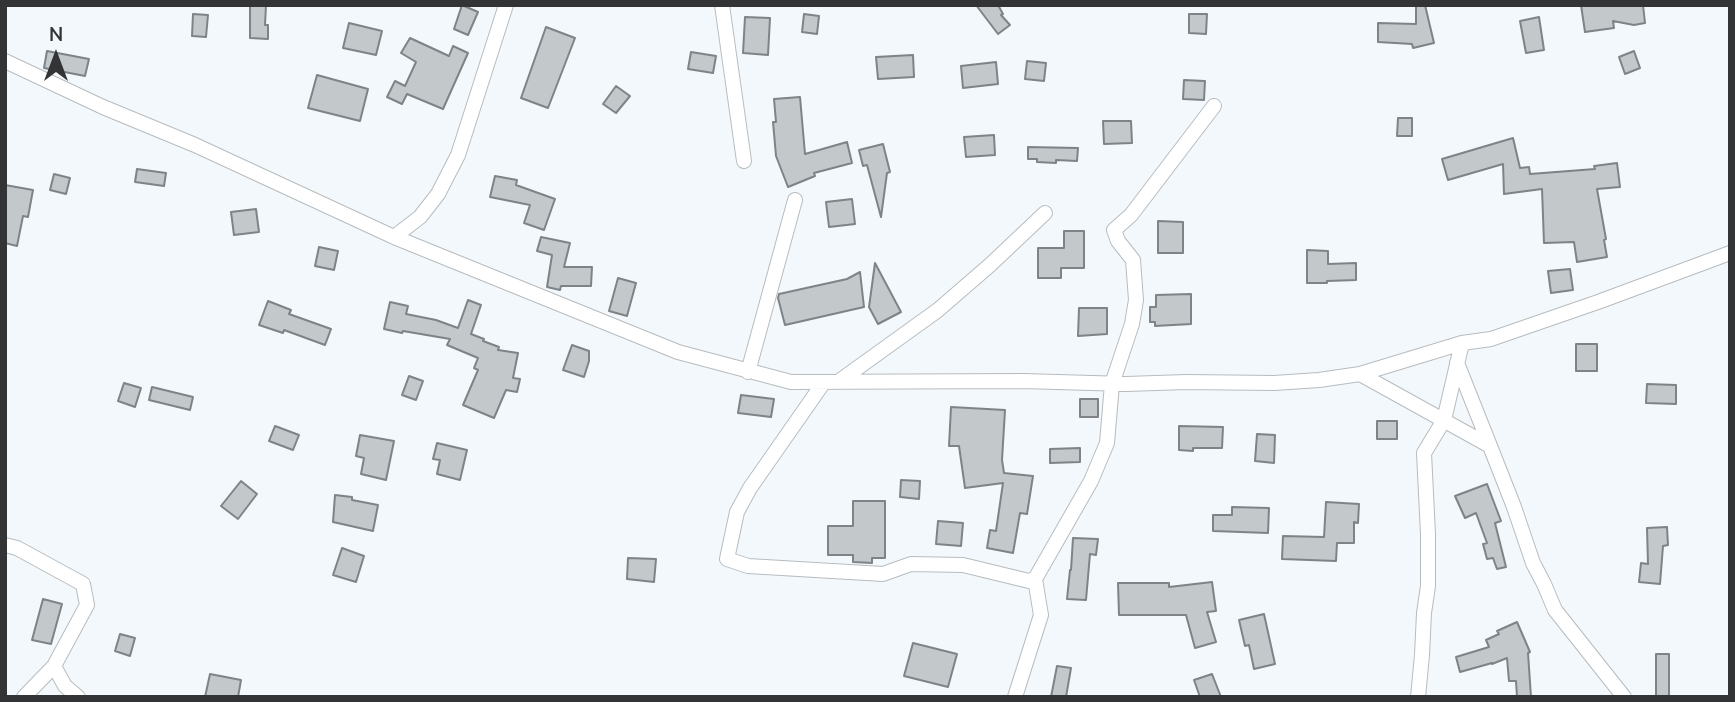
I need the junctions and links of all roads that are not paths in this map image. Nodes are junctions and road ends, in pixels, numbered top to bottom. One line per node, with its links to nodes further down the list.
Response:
1 (506, 5): 8 (street)
2 (722, 5): 5 (street)
3 (5, 61): 8 (street)
4 (1214, 106): 15 (street)
5 (744, 161)
6 (795, 200): 12 (street)
7 (1045, 212): 14 (street)
8 (394, 237): 12 (street)
9 (1730, 253): 10 (street)
10 (1462, 343): 11 (street); 13 (street)
11 (1457, 363): 16 (street); 17 (street)
12 (748, 372): 14 (street)
13 (1360, 374): 15 (street); 16 (street)
14 (831, 382): 15 (street); 19 (street)
15 (1112, 384): 19 (street)
16 (1444, 420): 17 (street); 24 (street)
17 (1490, 446): 25 (street)
18 (5, 545): 20 (street)
19 (1034, 579): 23 (street)
20 (54, 666): 21 (street); 22 (street)
21 (24, 697)
22 (78, 697)
23 (1015, 697)
24 (1418, 697)
25 (1624, 697)

